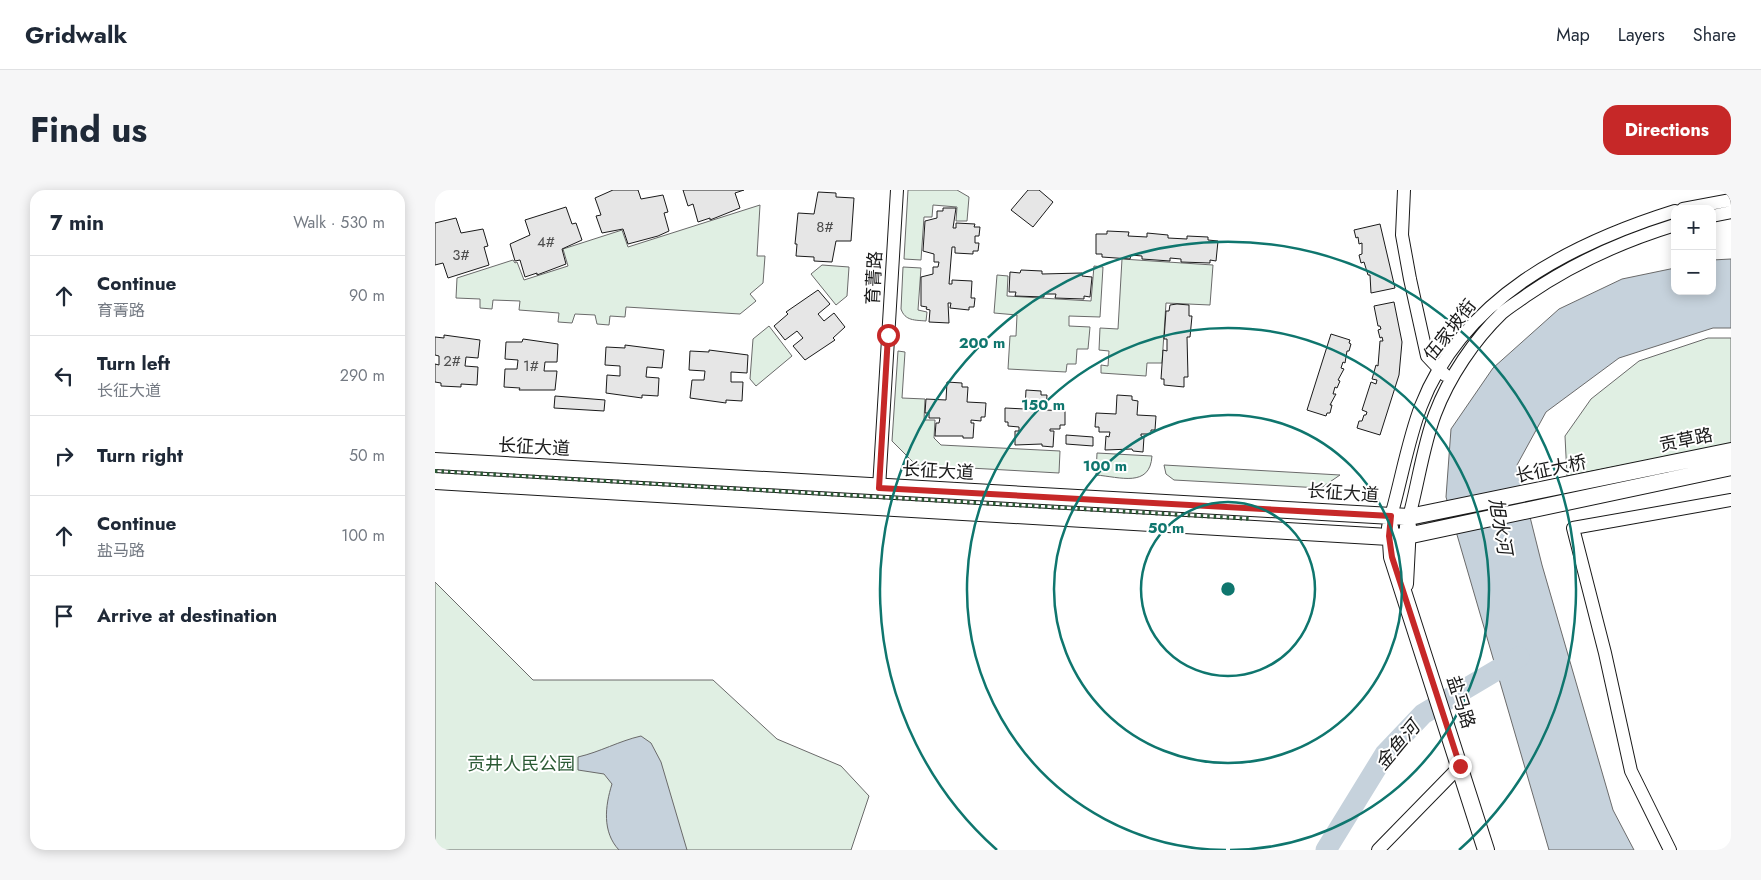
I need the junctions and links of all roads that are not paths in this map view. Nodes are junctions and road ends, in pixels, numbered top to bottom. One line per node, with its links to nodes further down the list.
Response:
1 (897, 190): 16 (street, 育菁路)
2 (1403, 190): 9 (street)
3 (1731, 200): 4 (street)
4 (1704, 205)
5 (1671, 212): 9 (street, 伍家坡街)
6 (1731, 212): 7 (street)
7 (1716, 215)
8 (1671, 226): 10 (street, 伍家坡街)
9 (1439, 370): 10 (street); 18 (street, 伍家坡街)
10 (1451, 380): 19 (street, 伍家坡街)
11 (1731, 451): 14 (main road, 贡草路)
12 (435, 461): 16 (main road, 长征大道)
13 (1731, 467): 14 (main road, 贡草路)
14 (1649, 476): 20 (main road, 长征大桥)
15 (435, 481): 21 (main road)
16 (879, 488): 18 (main road, 长征大道)
17 (1731, 500): 27 (street)
18 (1391, 516): 19 (main road, 长征大道); 21 (main road, 盐马路)
19 (1409, 518): 20 (main road, 长征大道); 22 (main road)
20 (1434, 522): 22 (main road)
21 (1389, 536): 22 (main road); 23 (main road, 盐马路)
22 (1407, 536): 23 (main road)
23 (1405, 596): 24 (main road, 盐马路)
24 (1460, 766): 25 (street); 26 (main road, 盐马路)
25 (1378, 850)
26 (1486, 850)
27 (1670, 850)

